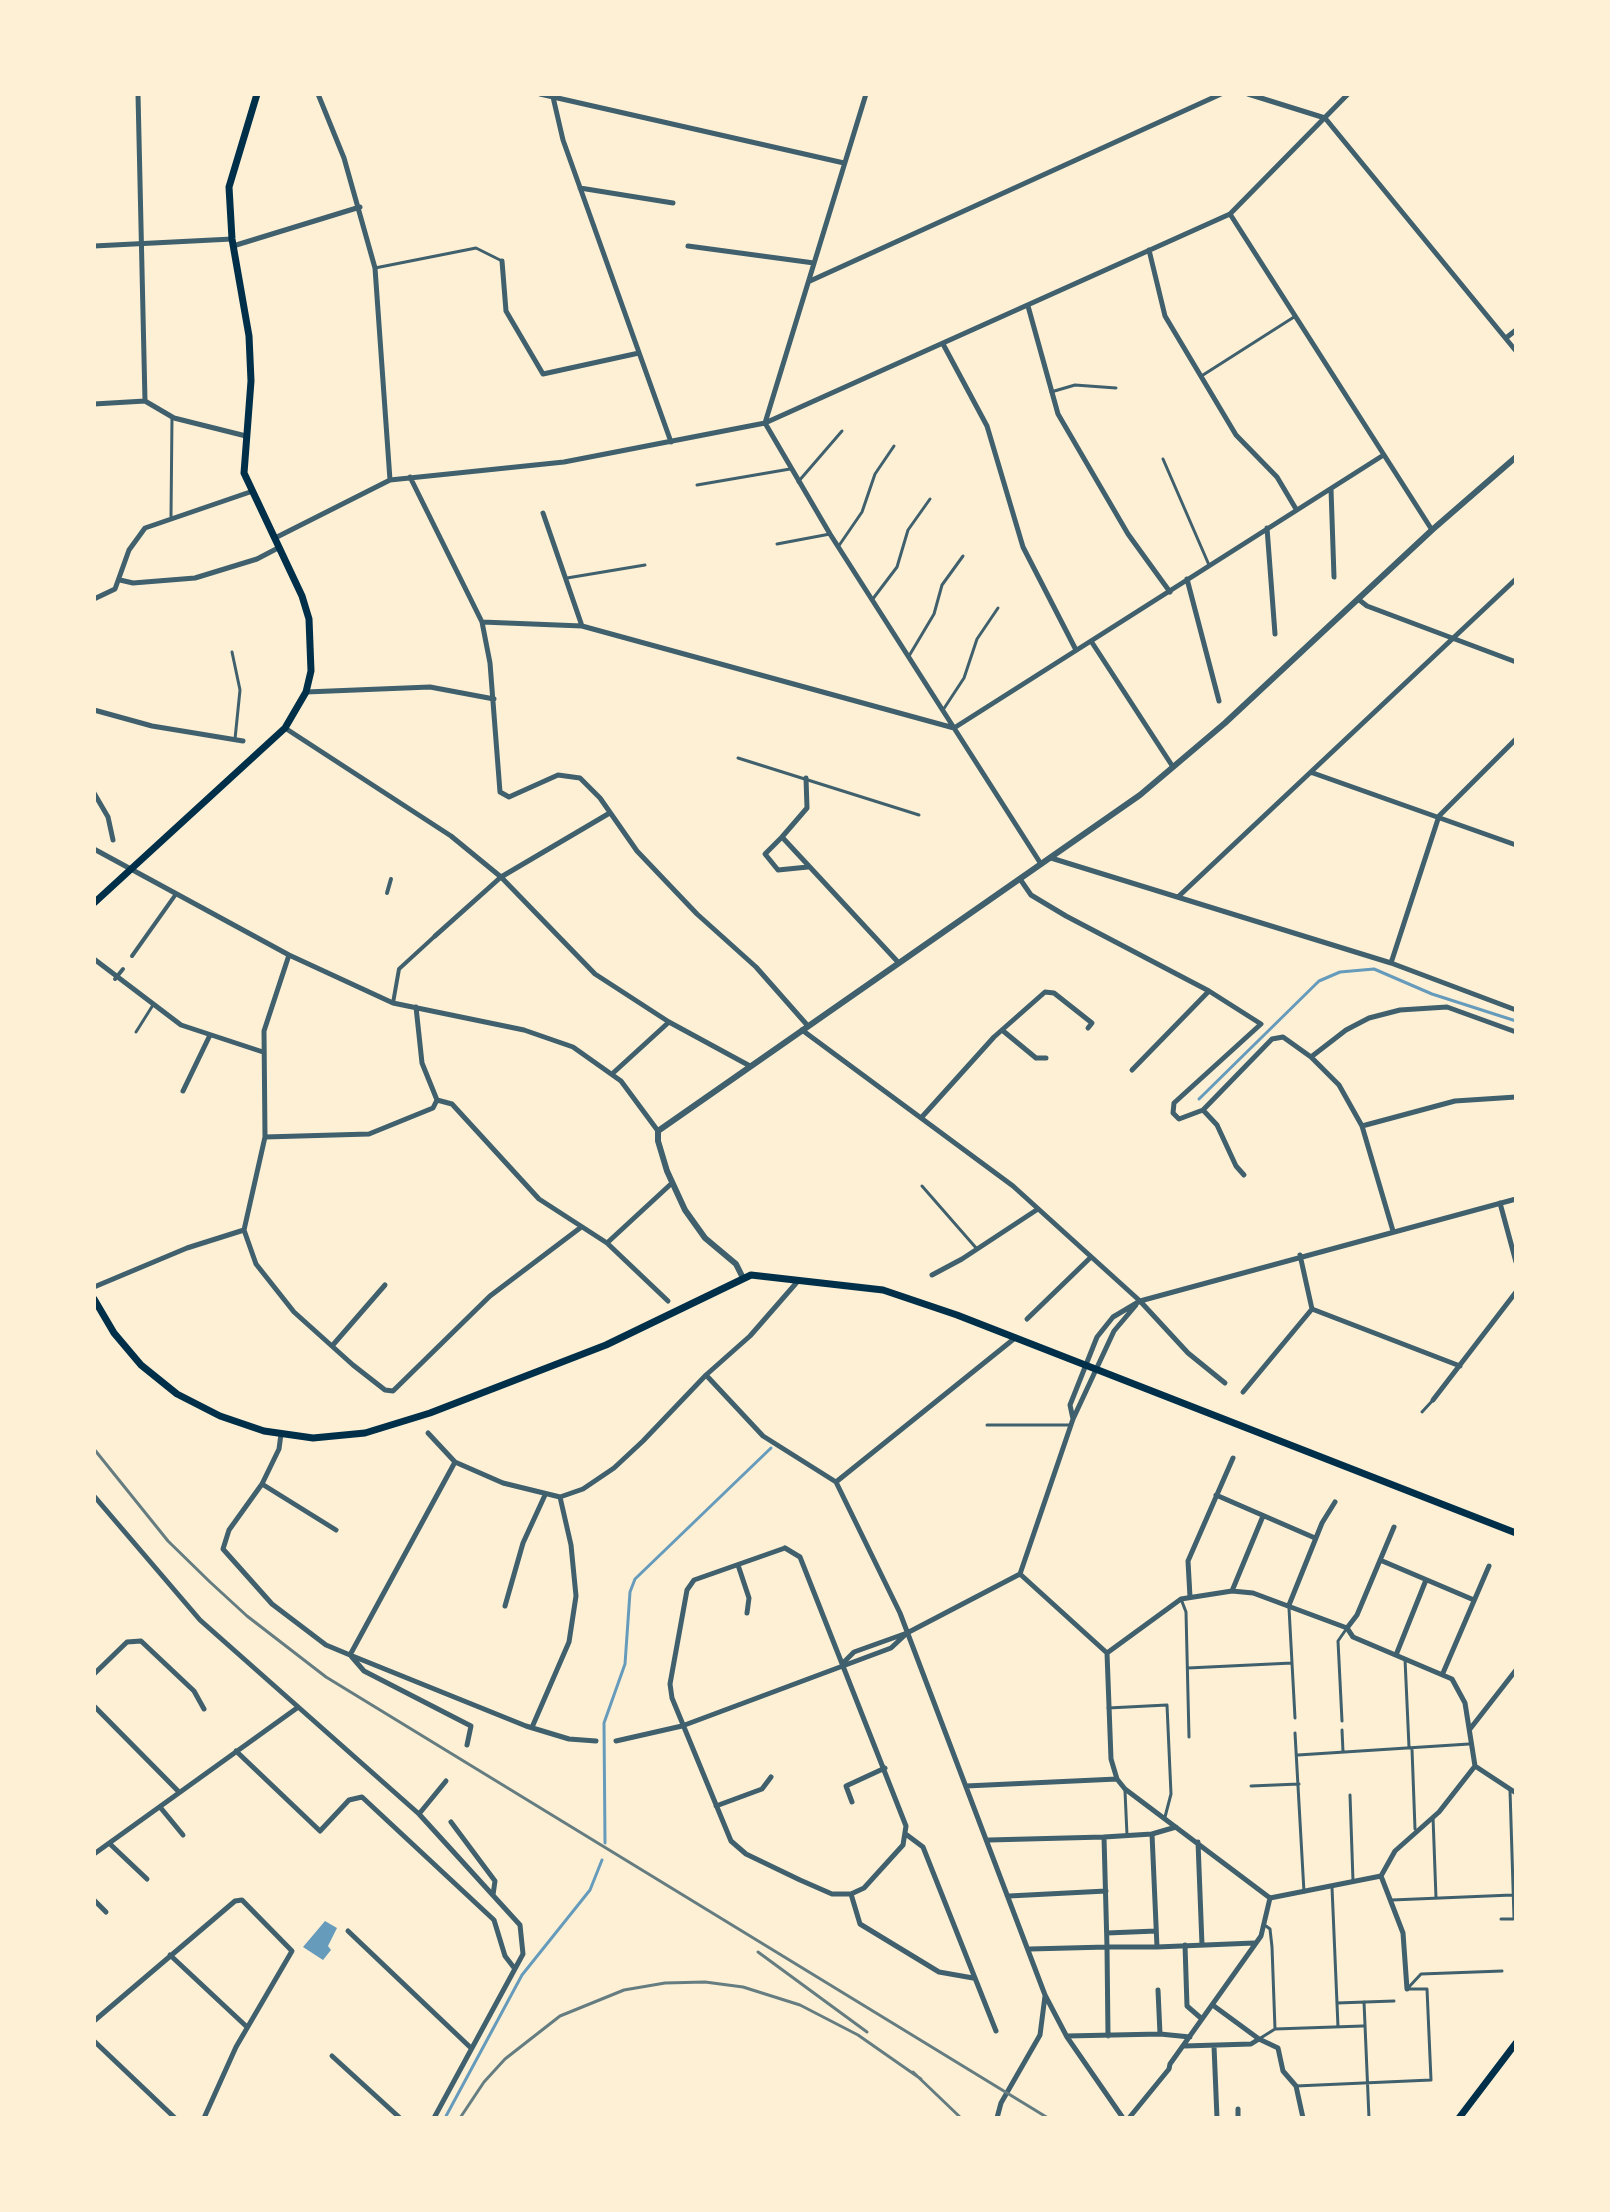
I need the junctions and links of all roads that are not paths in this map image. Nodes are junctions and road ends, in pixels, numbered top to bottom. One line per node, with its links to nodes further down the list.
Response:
1 (138, 94): 17 (street)
2 (257, 94): 16 (main road)
3 (318, 94): 14 (street)
4 (540, 94): 9 (street)
5 (866, 94): 11 (street)
6 (1221, 94): 24 (street)
7 (1248, 94): 10 (street)
8 (1348, 94): 10 (street)
9 (553, 97): 11 (street); 12 (street)
10 (1325, 118): 15 (street); 28 (street)
11 (844, 163): 22 (street)
12 (580, 188): 13 (street); 31 (street)
13 (673, 203)
14 (360, 207): 16 (street); 23 (street)
15 (1230, 214): 20 (street); 26 (street)
16 (233, 242): 17 (street); 40 (main road)
17 (142, 243): 18 (street); 35 (street)
18 (94, 246)
19 (688, 246): 22 (street)
20 (1149, 250): 25 (street); 32 (street)
21 (502, 261): 23 (lane); 31 (street)
22 (814, 263): 24 (street)
23 (375, 268): 48 (street)
24 (809, 281): 38 (street)
25 (1028, 306): 29 (street); 34 (street)
26 (1294, 317): 32 (lane); 43 (street)
27 (1516, 330): 28 (street)
28 (1506, 338): 30 (street)
29 (943, 344): 38 (street); 82 (street)
30 (1516, 351)
31 (639, 353): 41 (street)
32 (1201, 377): 54 (street)
33 (1116, 388): 34 (lane)
34 (1051, 392): 72 (street)
35 (145, 401): 36 (street); 37 (street)
36 (94, 404)
37 (172, 417): 40 (street); 56 (lane)
38 (765, 423): 41 (street); 46 (street)
39 (842, 431): 49 (lane)
40 (246, 436): 52 (main road)
41 (671, 442): 47 (street)
42 (894, 446): 62 (lane)
43 (1382, 456): 51 (street); 58 (street)
44 (1516, 457): 58 (street)
45 (1163, 459): 66 (lane)
46 (790, 469): 49 (street); 50 (lane)
47 (410, 477): 48 (street); 77 (street)
48 (390, 480): 60 (street)
49 (798, 482): 59 (street)
50 (697, 485)
51 (1331, 489): 54 (street); 67 (street)
52 (250, 492): 56 (street); 60 (main road)
53 (930, 499): 75 (lane)
54 (1296, 509): 57 (street)
55 (543, 513): 68 (street)
56 (171, 516): 71 (street)
57 (1267, 528): 66 (street); 79 (street)
58 (1432, 530): 74 (street)
59 (830, 534): 61 (lane); 62 (street)
60 (274, 539): 63 (main road)
61 (777, 544)
62 (838, 547): 75 (street)
63 (278, 548): 71 (street); 86 (main road)
64 (963, 556): 84 (lane)
65 (645, 565): 68 (lane)
66 (1209, 565): 69 (street)
67 (1334, 577)
68 (567, 578): 78 (street)
69 (1187, 579): 72 (street); 88 (street)
70 (1516, 579): 80 (street)
71 (120, 580): 73 (street)
72 (1170, 592): 81 (street)
73 (94, 599)
74 (1358, 599): 80 (street); 97 (street)
75 (872, 600): 84 (street)
76 (998, 608): 90 (lane)
77 (482, 622): 78 (street); 87 (street)
78 (582, 626): 92 (street)
79 (1275, 634)
80 (1449, 638): 85 (street); 98 (street)
81 (1091, 641): 82 (street); 97 (street)
82 (1076, 650): 92 (street)
83 (232, 652): 94 (lane)
84 (909, 656): 90 (street)
85 (1516, 662)
86 (306, 692): 87 (street); 91 (main road)
87 (494, 699): 101 (street)
88 (1219, 701)
89 (94, 710): 94 (street)
90 (943, 710): 92 (street)
91 (285, 728): 111 (main road); 112 (street)
92 (954, 728): 109 (street)
93 (1516, 739): 103 (street)
94 (235, 741): 95 (street)
95 (243, 741)
96 (738, 758): 99 (lane)
97 (1173, 767): 108 (street)
98 (1313, 773): 103 (street); 117 (street)
99 (806, 778): 102 (lane); 104 (street)
100 (94, 793): 105 (street)
101 (608, 814): 112 (street); 133 (street)
102 (919, 815)
103 (1439, 816): 106 (street); 124 (street)
104 (782, 837): 110 (street); 110 (street)
105 (113, 840)
106 (1516, 845)
107 (94, 849): 111 (street)
108 (1051, 858): 109 (street); 117 (street)
109 (1041, 864): 114 (street)
110 (809, 866): 123 (street)
111 (130, 868): 116 (street); 118 (main road)
112 (501, 877): 119 (street); 132 (street)
113 (391, 879): 115 (street)
114 (1020, 879): 123 (street); 127 (street)
115 (387, 893)
116 (176, 894): 120 (street); 121 (street)
117 (1179, 896): 124 (street)
118 (94, 903)
119 (435, 936): 128 (street)
120 (289, 955): 128 (street); 139 (street)
121 (132, 956)
122 (94, 959): 126 (street)
123 (897, 961): 133 (street)
124 (1391, 963): 131 (street)
125 (123, 969): 126 (street)
126 (115, 979): 129 (street)
127 (1209, 991): 143 (street); 148 (street)
128 (393, 1003): 130 (street)
129 (153, 1005): 136 (lane); 138 (street)
130 (416, 1007): 144 (street); 147 (street)
131 (1516, 1010)
132 (669, 1022): 142 (street); 144 (street)
133 (805, 1028): 142 (street); 149 (street)
134 (1088, 1028): 135 (street)
135 (1002, 1030): 141 (street); 149 (street)
136 (136, 1032)
137 (1516, 1032): 140 (street)
138 (210, 1035): 139 (street); 145 (street)
139 (263, 1052): 152 (street)
140 (1311, 1057): 148 (street); 150 (street)
141 (1046, 1058)
142 (750, 1066): 151 (street)
143 (1132, 1070)
144 (612, 1074): 151 (street)
145 (183, 1091)
146 (1516, 1097): 150 (street)
147 (437, 1100): 152 (street); 159 (street)
148 (1203, 1110): 153 (street)
149 (921, 1118): 158 (street)
150 (1362, 1126): 161 (street)
151 (658, 1131): 154 (street)
152 (265, 1137): 160 (street)
153 (1244, 1175)
154 (672, 1183): 162 (street); 168 (street)
155 (922, 1186): 163 (lane)
156 (1516, 1199): 157 (street)
157 (1500, 1203): 161 (street); 166 (street)
158 (1038, 1209): 163 (street); 165 (street)
159 (580, 1228): 162 (street); 179 (street)
160 (244, 1230): 171 (street); 179 (street)
161 (1393, 1231): 164 (street)
162 (607, 1243): 174 (street)
163 (977, 1249): 167 (street)
164 (1300, 1255): 175 (street); 176 (street)
165 (1090, 1258): 175 (street); 177 (street)
166 (1516, 1262)
167 (932, 1275)
168 (743, 1278): 169 (main road); 191 (main road)
169 (798, 1281): 178 (main road); 183 (street)
170 (385, 1285): 179 (street)
171 (94, 1287)
172 (1516, 1292): 181 (street)
173 (94, 1299): 191 (main road)
174 (668, 1301)
175 (1140, 1301): 180 (street); 182 (street); 184 (street)
176 (1312, 1309): 181 (street); 185 (street)
177 (1027, 1319)
178 (1015, 1338): 180 (main road); 194 (street)
179 (332, 1346)
180 (1087, 1365): 182 (main road); 188 (street)
181 (1460, 1366): 186 (street)
182 (1096, 1369): 188 (street); 204 (main road)
183 (706, 1375): 194 (street); 199 (street)
184 (1225, 1383)
185 (1243, 1392)
186 (1433, 1400): 187 (lane)
187 (1422, 1412)
188 (1072, 1422): 189 (lane); 209 (street)
189 (987, 1425)
190 (428, 1433): 193 (street)
191 (281, 1434): 195 (street)
192 (1233, 1458): 197 (street)
193 (455, 1462): 196 (street); 221 (street)
194 (836, 1482): 219 (street)
195 (262, 1484): 203 (street); 221 (street)
196 (545, 1494): 199 (street); 216 (street)
197 (1216, 1495): 201 (street); 212 (street)
198 (94, 1496): 231 (street)
199 (560, 1497): 236 (street)
200 (1335, 1502): 205 (street)
201 (1263, 1516): 205 (street); 211 (street)
202 (1394, 1527): 206 (street)
203 (336, 1530)
204 (1516, 1533)
205 (1315, 1538): 215 (street)
206 (1380, 1560): 210 (street); 218 (street)
207 (738, 1565): 217 (street); 224 (street); 237 (street)
208 (1489, 1566): 214 (street)
209 (1020, 1574): 219 (street); 220 (street)
210 (1426, 1580): 214 (street); 222 (street)
211 (1232, 1591): 212 (street); 215 (street)
212 (1190, 1597): 213 (street)
213 (1181, 1599): 220 (street); 226 (lane)
214 (1474, 1600): 228 (street)
215 (1289, 1605): 218 (street); 225 (lane)
216 (505, 1606)
217 (747, 1613)
218 (1347, 1628): 222 (street); 235 (lane)
219 (907, 1633): 224 (street); 256 (street)
220 (1107, 1653): 232 (street)
221 (350, 1655): 236 (street); 245 (street)
222 (1396, 1655): 223 (street)
223 (1405, 1659): 228 (street); 246 (lane)
224 (843, 1663): 237 (street); 251 (street)
225 (1292, 1663): 226 (lane); 234 (lane)
226 (1188, 1668): 241 (lane)
227 (1516, 1670): 238 (street)
228 (1443, 1673): 238 (street)
229 (94, 1674): 233 (street)
230 (94, 1706): 260 (street)
231 (297, 1708): 247 (street); 265 (street)
232 (1108, 1708): 253 (street); 266 (lane)
233 (204, 1709)
234 (1295, 1718)
235 (1342, 1721)
236 (533, 1725): 242 (street)
237 (682, 1726): 243 (street); 263 (street)
238 (1470, 1729): 244 (street)
239 (1342, 1730): 248 (lane)
240 (1295, 1733): 249 (lane)
241 (1189, 1737)
242 (596, 1741)
243 (616, 1741)
244 (1473, 1744): 246 (lane); 250 (street)
245 (467, 1745)
246 (1410, 1748): 248 (lane); 270 (lane)
247 (236, 1751): 260 (street); 308 (street)
248 (1343, 1752): 249 (lane)
249 (1298, 1755): 255 (lane)
250 (1475, 1766): 259 (street); 267 (street)
251 (885, 1768): 262 (street); 273 (street)
252 (771, 1777): 263 (street)
253 (1117, 1779): 256 (street); 258 (street)
254 (446, 1781): 265 (street)
255 (1299, 1784): 257 (lane); 285 (lane)
256 (966, 1786): 276 (street)
257 (1251, 1786)
258 (1125, 1789): 266 (street); 274 (lane)
259 (1513, 1791): 287 (lane)
260 (179, 1792): 264 (street)
261 (1350, 1795): 282 (lane)
262 (852, 1802)
263 (716, 1806): 286 (street)
264 (160, 1807): 272 (street); 278 (street)
265 (419, 1814): 288 (street)
266 (1165, 1817): 269 (street)
267 (1433, 1817): 270 (street); 291 (lane)
268 (451, 1822): 288 (street)
269 (1177, 1827): 271 (street); 277 (street)
270 (1415, 1829): 280 (street)
271 (1152, 1834): 274 (street); 299 (street)
272 (183, 1835)
273 (907, 1835): 286 (street); 310 (street)
274 (1127, 1835): 275 (street)
275 (1104, 1837): 276 (street); 284 (street)
276 (989, 1840): 289 (street)
277 (1198, 1841): 290 (street); 303 (street)
278 (110, 1844): 279 (street); 281 (street)
279 (94, 1854)
280 (1381, 1876): 282 (street); 293 (street)
281 (147, 1879)
282 (1353, 1881): 283 (street)
283 (1332, 1886): 285 (street); 316 (lane)
284 (1106, 1891): 289 (street); 300 (street)
285 (1304, 1892): 290 (street)
286 (851, 1894): 310 (street)
287 (1513, 1895): 291 (lane); 295 (lane)
288 (493, 1896): 308 (street)
289 (1009, 1896): 306 (street)
290 (1270, 1898): 297 (street)
291 (1436, 1898): 293 (lane)
292 (94, 1900): 294 (street)
293 (1392, 1900): 311 (street)
294 (106, 1912)
295 (1515, 1918): 296 (lane)
296 (1501, 1919)
297 (1266, 1926): 301 (street); 323 (lane)
298 (348, 1931): 334 (street)
299 (1156, 1931): 300 (street); 305 (street)
300 (1107, 1933): 304 (street)
301 (1255, 1943): 303 (street); 317 (street)
302 (1185, 1945): 303 (street); 305 (street); 318 (street)
303 (1202, 1945)
304 (1107, 1947): 305 (street); 306 (street); 326 (street)
305 (1157, 1947)
306 (1030, 1949): 313 (street)
307 (170, 1955): 319 (street); 321 (street); 321 (street)
308 (515, 1969): 334 (street)
309 (1502, 1971): 311 (lane)
310 (974, 1978): 324 (street)
311 (1407, 1989): 336 (lane)
312 (1158, 1990): 325 (street)
313 (1045, 1995): 327 (street); 343 (street)
314 (1394, 2001): 315 (lane)
315 (1364, 2002): 316 (lane); 320 (lane)
316 (1337, 2003): 322 (lane)
317 (1214, 2006): 318 (street); 329 (street)
318 (1202, 2019): 328 (street)
319 (94, 2021)
320 (1365, 2026): 322 (lane); 336 (lane)
321 (247, 2027): 340 (street)
322 (1338, 2027): 323 (lane)
323 (1275, 2029): 329 (lane)
324 (996, 2031)
325 (1160, 2034): 326 (street); 328 (street)
326 (1108, 2036): 327 (street)
327 (1067, 2037): 344 (street)
328 (1190, 2037): 332 (street)
329 (1259, 2039): 333 (street); 337 (street)
330 (94, 2041): 339 (street)
331 (1516, 2043): 350 (main road)
332 (1183, 2046): 333 (street); 345 (street)
333 (1214, 2046): 346 (street)
334 (471, 2048): 342 (street)
335 (332, 2056): 341 (street)
336 (1367, 2083): 337 (lane); 349 (lane)
337 (1296, 2086): 348 (street)
338 (1238, 2109): 347 (street)
339 (175, 2118)
340 (204, 2118)
341 (400, 2118)
342 (434, 2118)
343 (997, 2118)
344 (1123, 2118)
345 (1129, 2118)
346 (1217, 2118)
347 (1238, 2118)
348 (1303, 2118)
349 (1369, 2118)
350 (1459, 2118)

